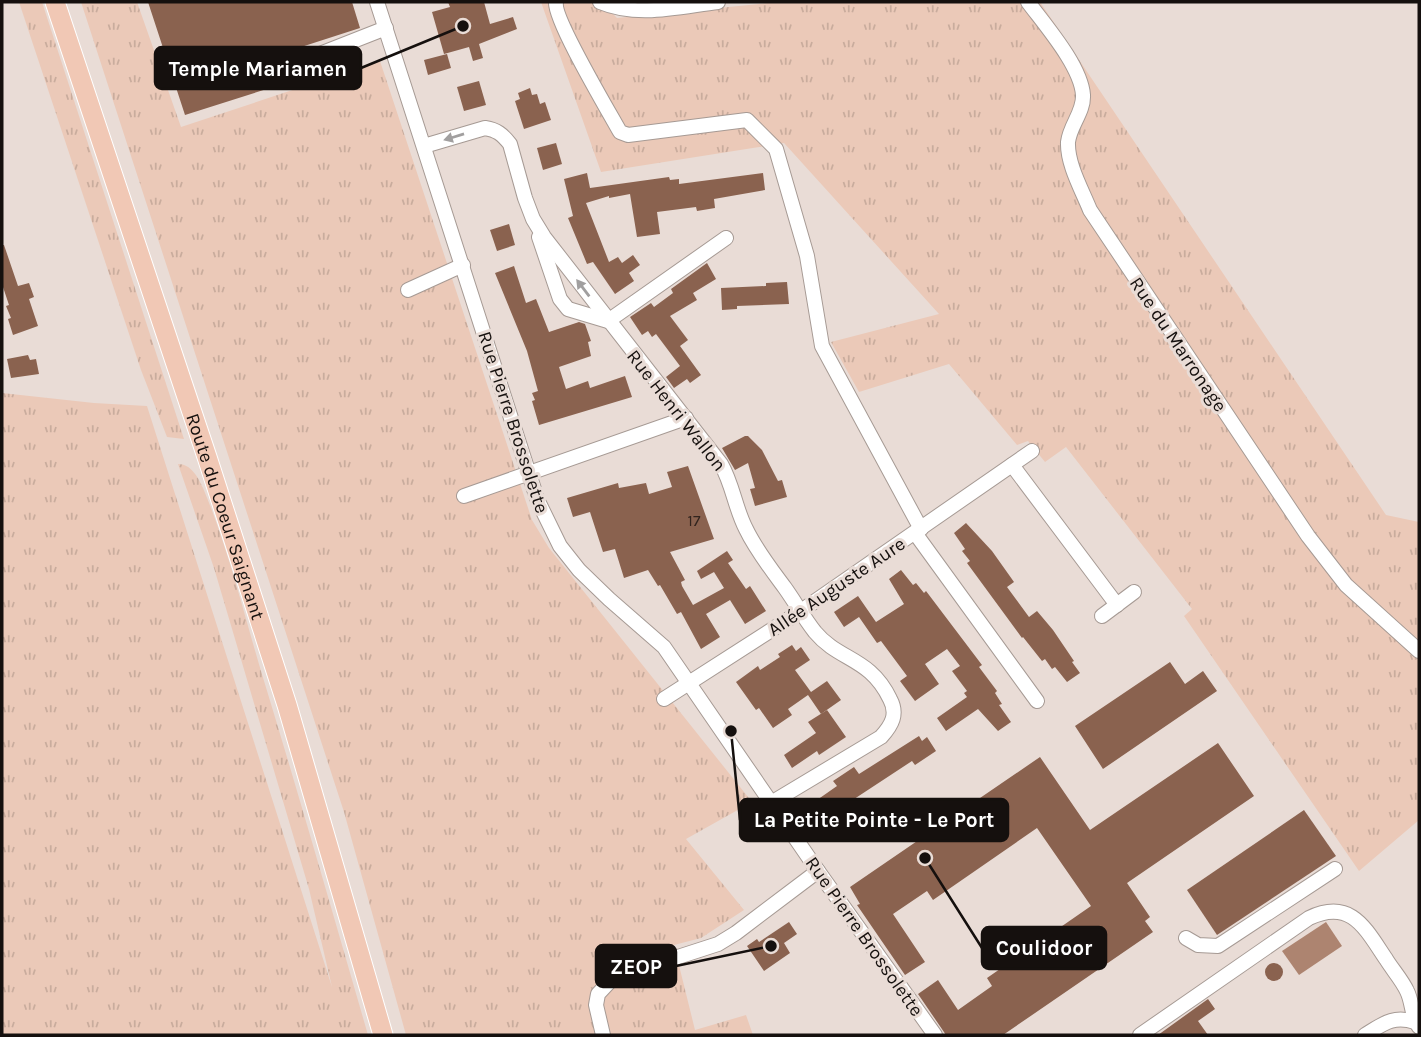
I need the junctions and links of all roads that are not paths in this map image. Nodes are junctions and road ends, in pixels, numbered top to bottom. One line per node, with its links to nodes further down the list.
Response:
1 (55, 2): 34 (main road, Route du Coeur Saignant)
2 (377, 2): 7 (street, Rue Pierre Brossolette)
3 (556, 2): 20 (street)
4 (600, 2): 5 (street)
5 (718, 2)
6 (1028, 2): 25 (street, Rue du Marronage)
7 (386, 28): 8 (street); 9 (street, Rue Pierre Brossolette)
8 (269, 74)
9 (424, 146): 10 (street, Rue Henri Wallon, one-way to 9); 12 (street, Rue Pierre Brossolette)
10 (533, 219): 14 (street, Rue Henri Wallon, one-way to 10); 14 (street)
11 (726, 238): 14 (street)
12 (463, 265): 13 (street); 18 (street, Rue Pierre Brossolette)
13 (408, 290)
14 (608, 321): 15 (street, Rue Henri Wallon)
15 (687, 418): 18 (street); 23 (street, Rue Henri Wallon)
16 (1032, 451): 17 (street)
17 (1012, 465): 20 (street); 22 (street)
18 (529, 474): 19 (street); 26 (street, Rue Pierre Brossolette)
19 (464, 496)
20 (918, 531): 23 (street, Allée Auguste Aure); 28 (street, Allée Auguste Aure)
21 (1134, 592): 22 (street)
22 (1117, 605): 24 (street)
23 (801, 611): 26 (street, Allée Auguste Aure); 29 (street, Rue Henri Wallon)
24 (1102, 616)
25 (1419, 651)
26 (689, 683): 27 (street, Allée Auguste Aure); 29 (street, Rue Pierre Brossolette)
27 (664, 699)
28 (1037, 701)
29 (771, 803): 31 (street, Rue Pierre Brossolette)
30 (1335, 869): 32 (street)
31 (818, 871): 35 (street); 36 (street, Rue Pierre Brossolette)
32 (1186, 938)
33 (1417, 1024): 37 (street); 38 (street)
34 (383, 1035)
35 (603, 1035)
36 (935, 1035)
37 (1140, 1035)
38 (1365, 1035)

